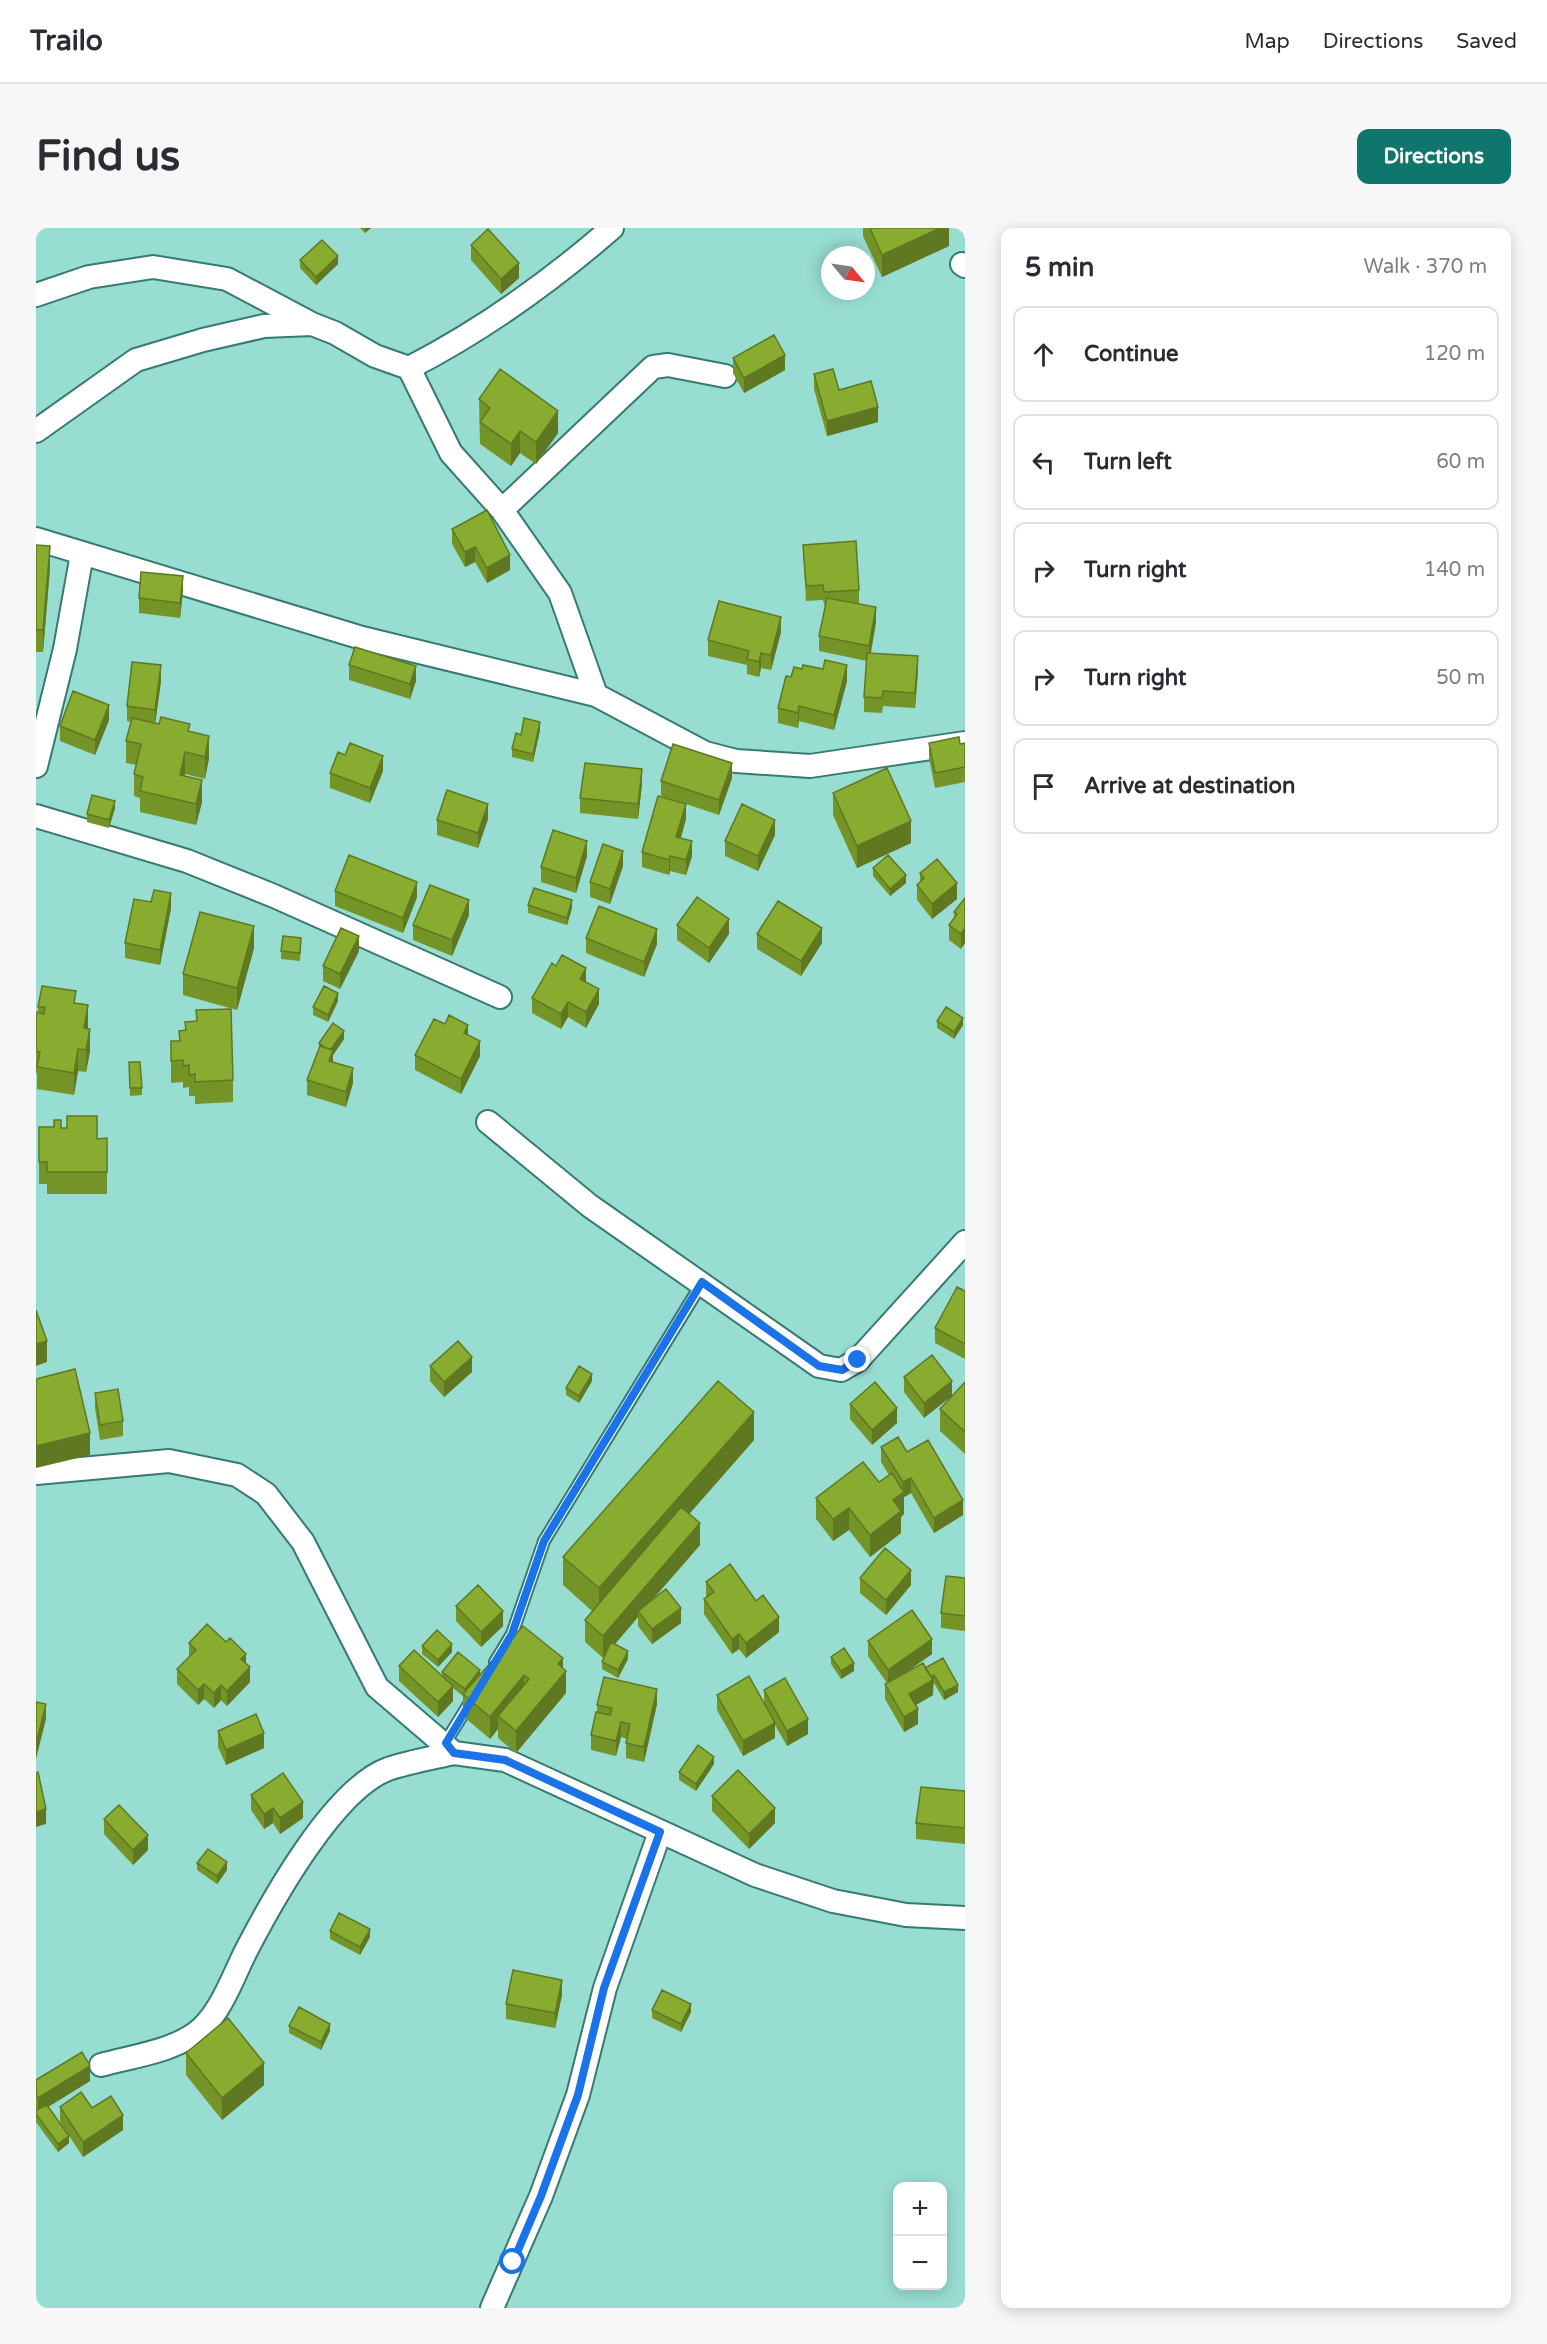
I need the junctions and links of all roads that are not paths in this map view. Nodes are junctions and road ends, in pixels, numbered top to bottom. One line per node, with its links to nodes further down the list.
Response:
1 (612, 228): 4 (street)
2 (36, 295): 3 (street)
3 (312, 324): 4 (street); 6 (street)
4 (409, 368): 7 (street)
5 (725, 376): 7 (street)
6 (36, 431)
7 (502, 510): 10 (street)
8 (36, 539): 9 (street)
9 (82, 555): 10 (street); 12 (street)
10 (596, 695): 11 (street)
11 (965, 743)
12 (36, 766)
13 (36, 816): 14 (street)
14 (500, 997)
15 (488, 1122): 17 (street)
16 (965, 1242): 17 (street)
17 (702, 1282): 19 (lane)
18 (36, 1473): 21 (street)
19 (488, 1674)
20 (476, 1694): 21 (lane)
21 (450, 1748): 22 (street); 24 (street)
22 (660, 1832): 23 (street); 25 (street)
23 (965, 1918)
24 (101, 2065)
25 (492, 2308)

